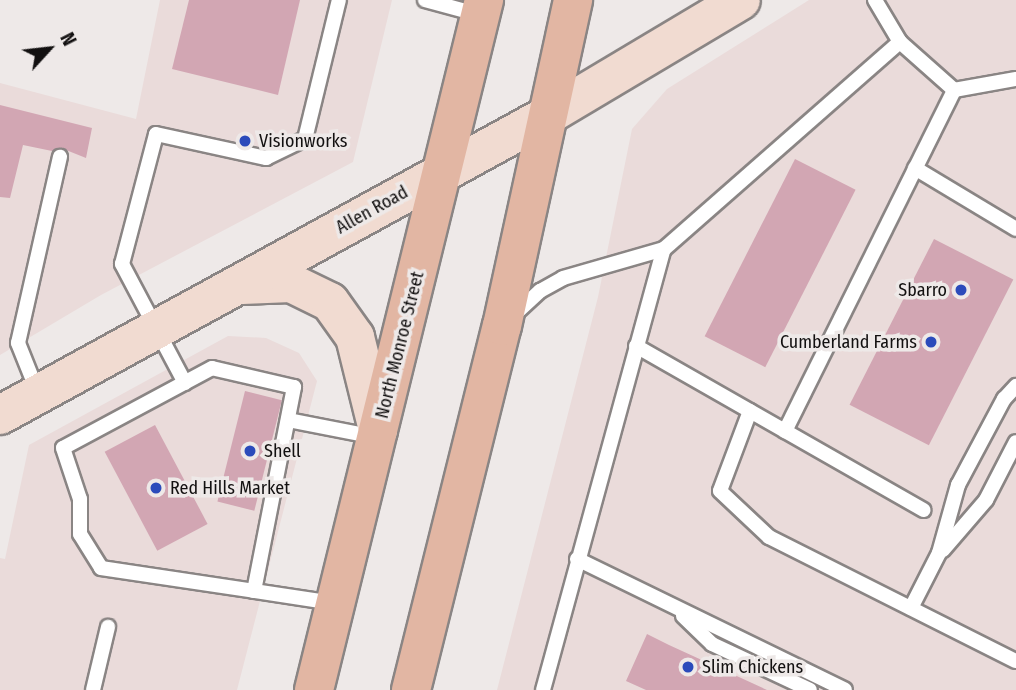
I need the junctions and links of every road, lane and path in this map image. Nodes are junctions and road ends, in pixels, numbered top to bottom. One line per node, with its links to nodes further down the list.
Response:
1 (339, 0): 18 (lane)
2 (425, 0): 6 (lane)
3 (573, 0): 10 (main road)
4 (741, 0): 10 (street, Allen Road)
5 (875, 0): 7 (lane)
6 (483, 7): 13 (main road, North Monroe Street)
7 (900, 42): 9 (lane); 15 (lane)
8 (1016, 79): 9 (lane)
9 (954, 90): 12 (lane)
10 (550, 114): 13 (street, Allen Road); 17 (main road)
11 (60, 157): 22 (lane)
12 (915, 168): 14 (lane); 26 (lane)
13 (444, 172): 16 (street, Allen Road); 27 (main road, North Monroe Street)
14 (1016, 229)
15 (664, 249): 17 (lane); 19 (lane)
16 (233, 286): 18 (street, Allen Road); 27 (street)
17 (502, 326): 40 (main road)
18 (156, 328): 20 (lane); 22 (street, Allen Road)
19 (636, 346): 23 (lane); 31 (lane)
20 (185, 383): 25 (lane); 32 (lane)
21 (1016, 386): 30 (lane)
22 (39, 394): 24 (street, Allen Road)
23 (750, 411): 26 (lane); 35 (lane)
24 (0, 415)
25 (288, 420): 27 (lane); 32 (lane)
26 (785, 431): 29 (lane)
27 (378, 434): 33 (main road, North Monroe Street)
28 (1016, 442): 30 (lane)
29 (924, 510)
30 (939, 553): 35 (lane)
31 (577, 559): 34 (lane); 41 (lane)
32 (254, 591): 33 (lane)
33 (335, 603): 39 (main road, North Monroe Street)
34 (673, 606): 42 (lane); 43 (lane)
35 (911, 608): 37 (lane)
36 (108, 627): 38 (lane)
37 (1016, 661)
38 (93, 690)
39 (314, 690)
40 (411, 690)
41 (542, 690)
42 (810, 690)
43 (845, 690)

